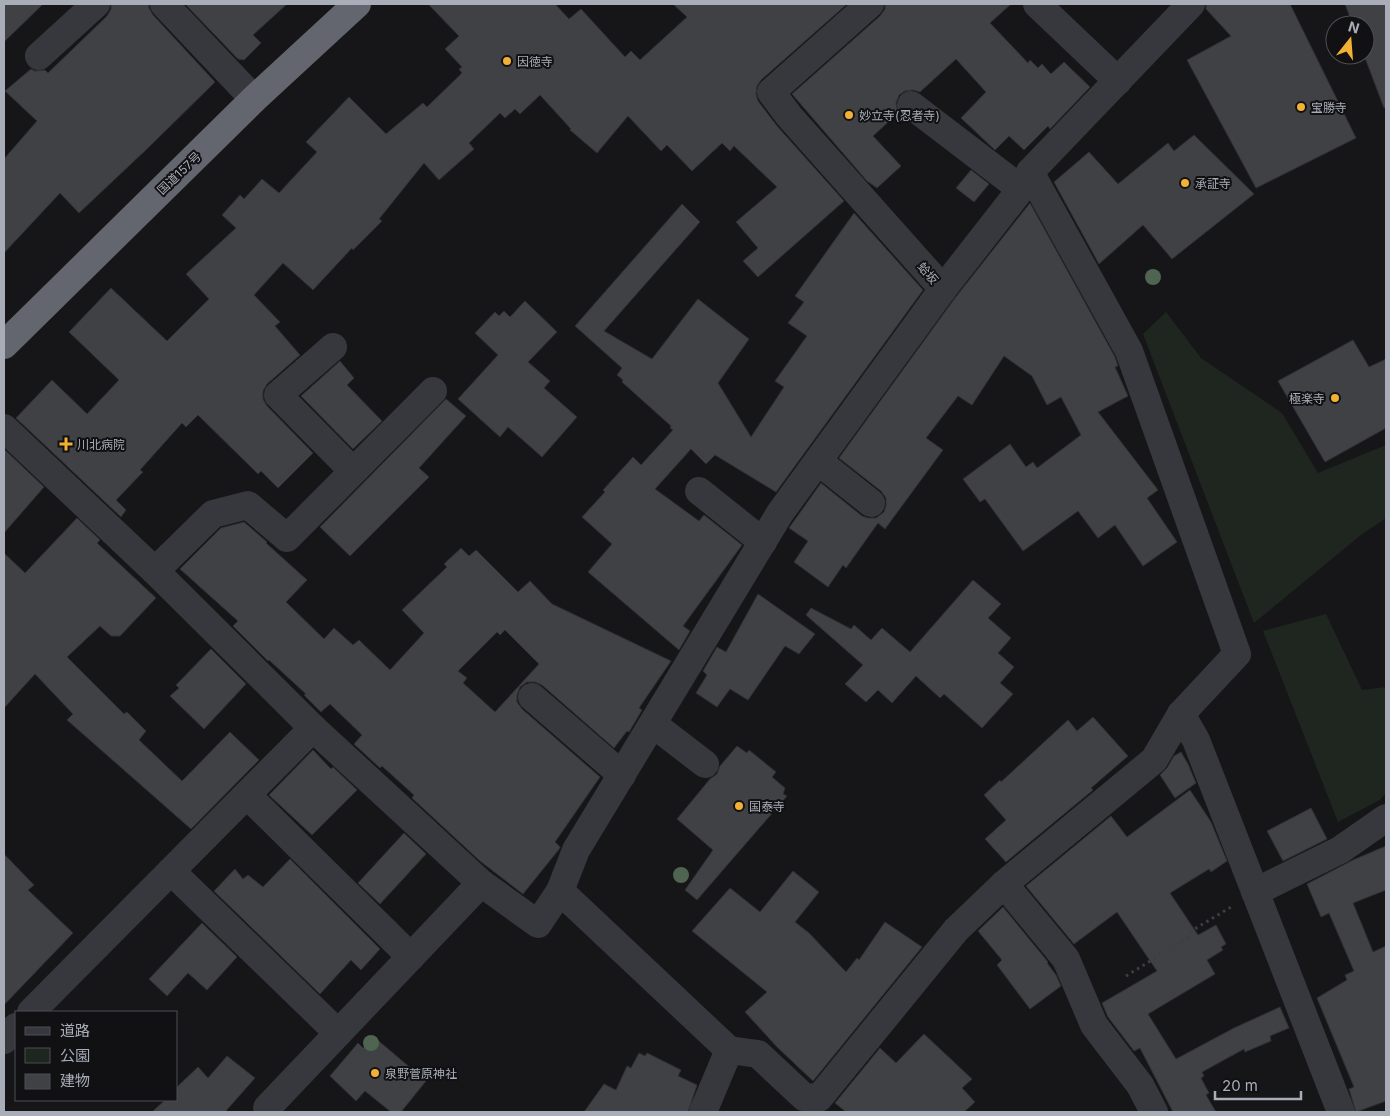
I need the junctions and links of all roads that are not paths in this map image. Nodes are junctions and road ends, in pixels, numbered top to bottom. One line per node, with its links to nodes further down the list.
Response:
1 (96, 4): 7 (street)
2 (166, 4): 9 (street)
3 (357, 4): 9 (highway, 国道157号)
4 (870, 4): 12 (street, 蛤坂)
5 (1037, 4): 8 (street)
6 (1191, 4): 8 (street, 蛤坂)
7 (39, 56)
8 (1118, 81): 11 (street, 蛤坂)
9 (254, 99): 13 (highway, 国道157号)
10 (912, 105): 11 (street)
11 (1025, 181): 12 (street, 蛤坂); 24 (street)
12 (942, 289): 17 (street)
13 (4, 345)
14 (333, 347): 18 (street)
15 (433, 392): 18 (street)
16 (4, 428): 22 (street)
17 (818, 461): 20 (street); 21 (street)
18 (353, 471): 22 (street)
19 (699, 491): 21 (street)
20 (871, 503)
21 (763, 542): 25 (street)
22 (155, 571): 26 (street)
23 (532, 696): 28 (street)
24 (1181, 714): 33 (street); 35 (street)
25 (652, 724): 27 (street); 28 (street)
26 (313, 728): 29 (street); 32 (street)
27 (706, 764)
28 (622, 775): 34 (street)
29 (247, 794): 31 (street); 36 (street)
30 (1386, 818): 35 (street)
31 (171, 871): 37 (street); 39 (street)
32 (481, 883): 34 (street); 36 (street)
33 (1004, 884): 41 (street); 44 (street)
34 (560, 891): 41 (street)
35 (1255, 892): 45 (street)
36 (411, 957): 39 (street)
37 (32, 1011)
38 (15, 1028): 40 (street)
39 (338, 1034): 42 (street)
40 (4, 1040)
41 (729, 1050): 43 (street)
42 (267, 1108)
43 (703, 1112)
44 (1154, 1112)
45 (1341, 1112)

